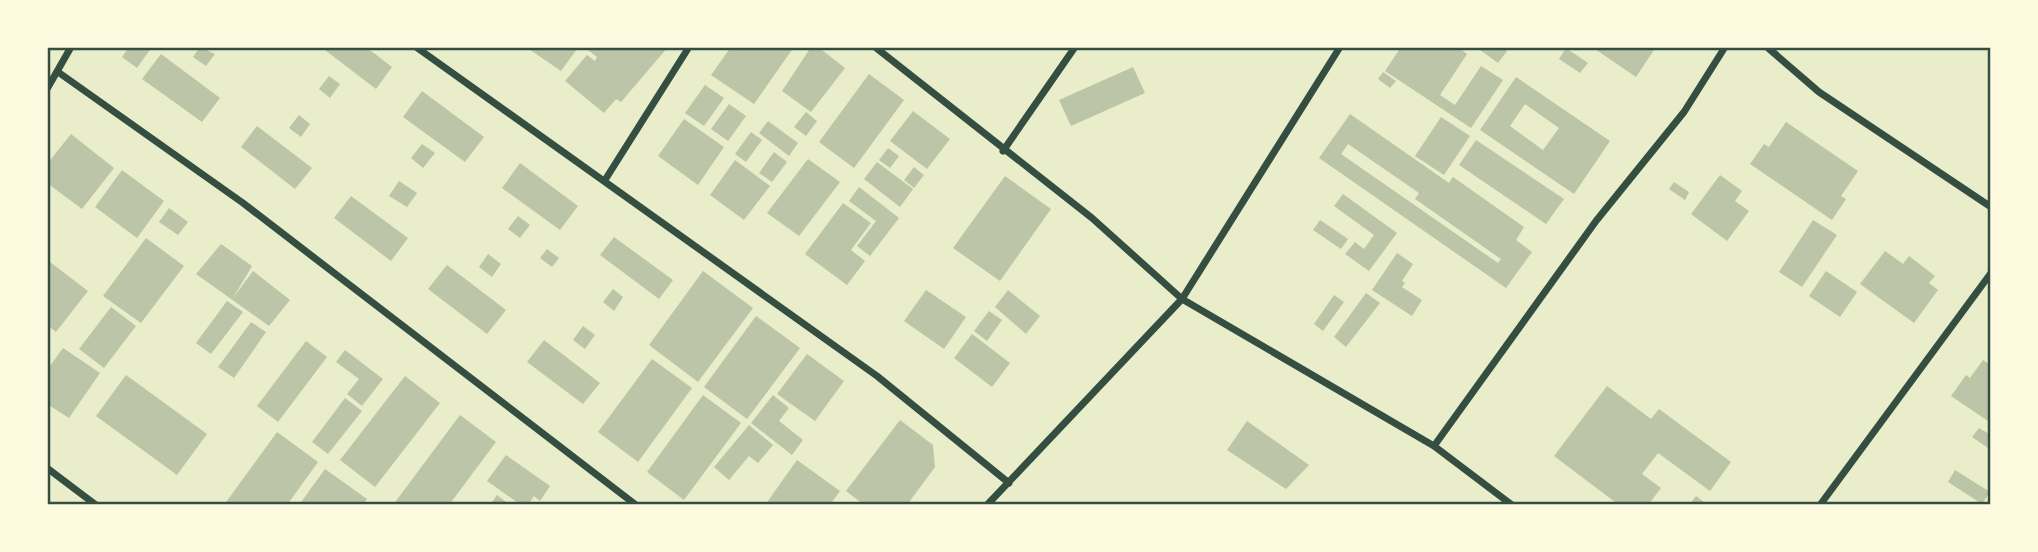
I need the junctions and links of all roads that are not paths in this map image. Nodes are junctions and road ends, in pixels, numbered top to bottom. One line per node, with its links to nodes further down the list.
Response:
1 (71, 47): 9 (street)
2 (416, 47): 12 (street)
3 (689, 47): 12 (street)
4 (875, 47): 11 (street)
5 (1075, 47): 11 (street)
6 (1340, 47): 15 (street)
7 (1725, 47): 16 (street)
8 (1767, 47): 13 (street)
9 (58, 72): 10 (street); 20 (street)
10 (47, 89)
11 (1003, 151): 15 (street)
12 (605, 180): 18 (street)
13 (1991, 207)
14 (1991, 273): 23 (street)
15 (1182, 299): 16 (street); 18 (street)
16 (1434, 446): 22 (street)
17 (47, 468): 19 (street)
18 (1009, 483): 21 (street)
19 (96, 505)
20 (636, 505)
21 (987, 505)
22 (1512, 505)
23 (1820, 505)

